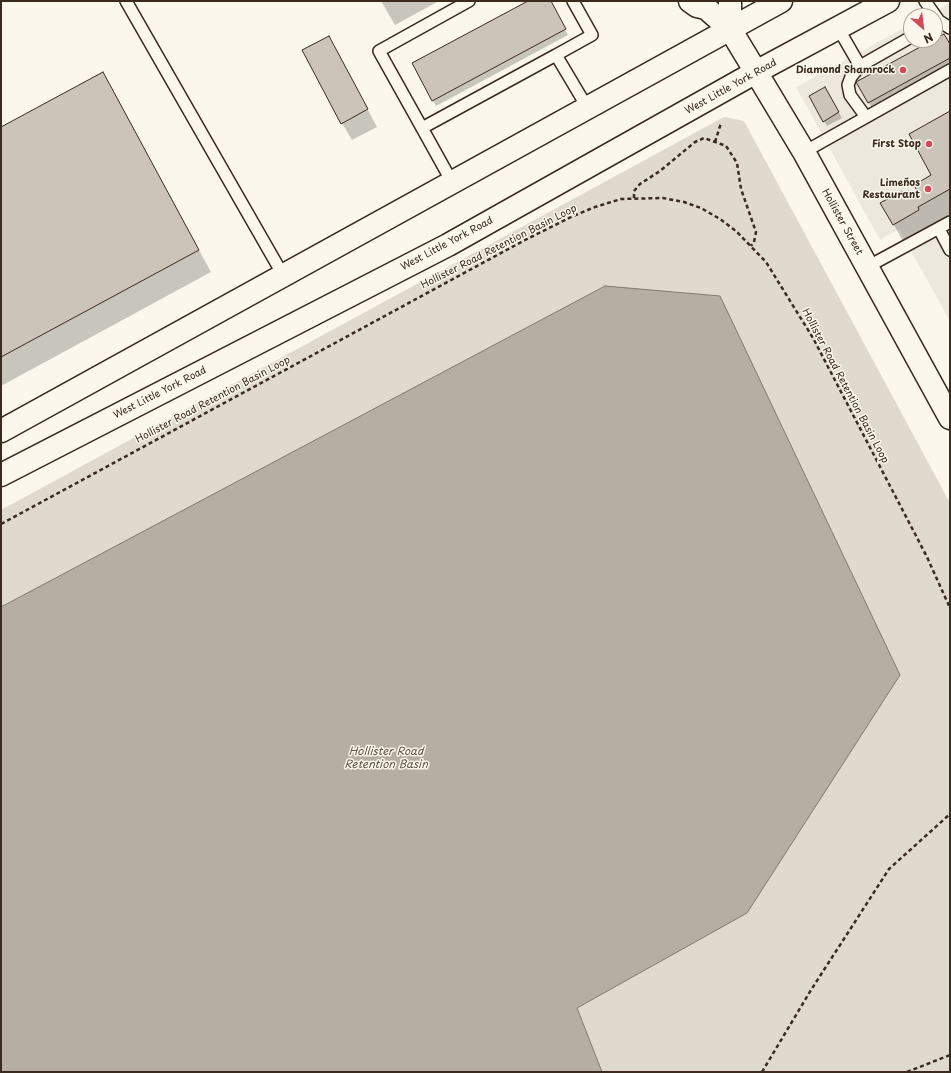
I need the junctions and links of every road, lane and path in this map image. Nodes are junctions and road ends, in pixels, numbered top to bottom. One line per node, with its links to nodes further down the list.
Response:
1 (126, 1): 28 (lane)
2 (469, 1): 18 (lane)
3 (574, 1): 11 (lane)
4 (690, 1): 9 (main road, Hollister Street)
5 (730, 1): 9 (main road)
6 (781, 1): 9 (main road)
7 (888, 1): 8 (main road, West Little York Road)
8 (838, 28): 12 (lane); 14 (main road, West Little York Road)
9 (730, 29): 14 (main road, Hollister Street); 15 (main road)
10 (903, 42): 12 (lane)
11 (556, 55): 15 (lane); 18 (lane)
12 (860, 66): 16 (lane)
13 (950, 70): 16 (lane)
14 (756, 72): 20 (main road, Hollister Street); 31 (main road, West Little York Road)
15 (587, 107): 21 (main road)
16 (866, 118): 20 (lane)
17 (721, 123): 19 (path)
18 (422, 128): 21 (lane)
19 (715, 142): 22 (path); 25 (path)
20 (804, 152): 27 (main road, Hollister Street)
21 (452, 182): 28 (main road)
22 (634, 198): 25 (path, Hollister Road Retention Basin Loop); 32 (path, Hollister Road Retention Basin Loop)
23 (950, 222): 24 (lane)
24 (938, 229): 26 (lane); 27 (lane)
25 (751, 246): 33 (path, Hollister Road Retention Basin Loop)
26 (950, 250)
27 (867, 267): 29 (main road, Hollister Street)
28 (283, 275): 30 (main road)
29 (950, 418)
30 (1, 431)
31 (1, 475)
32 (1, 524)
33 (950, 608)
34 (950, 814): 36 (path)
35 (950, 1055): 37 (path)
36 (762, 1072)
37 (907, 1072)

